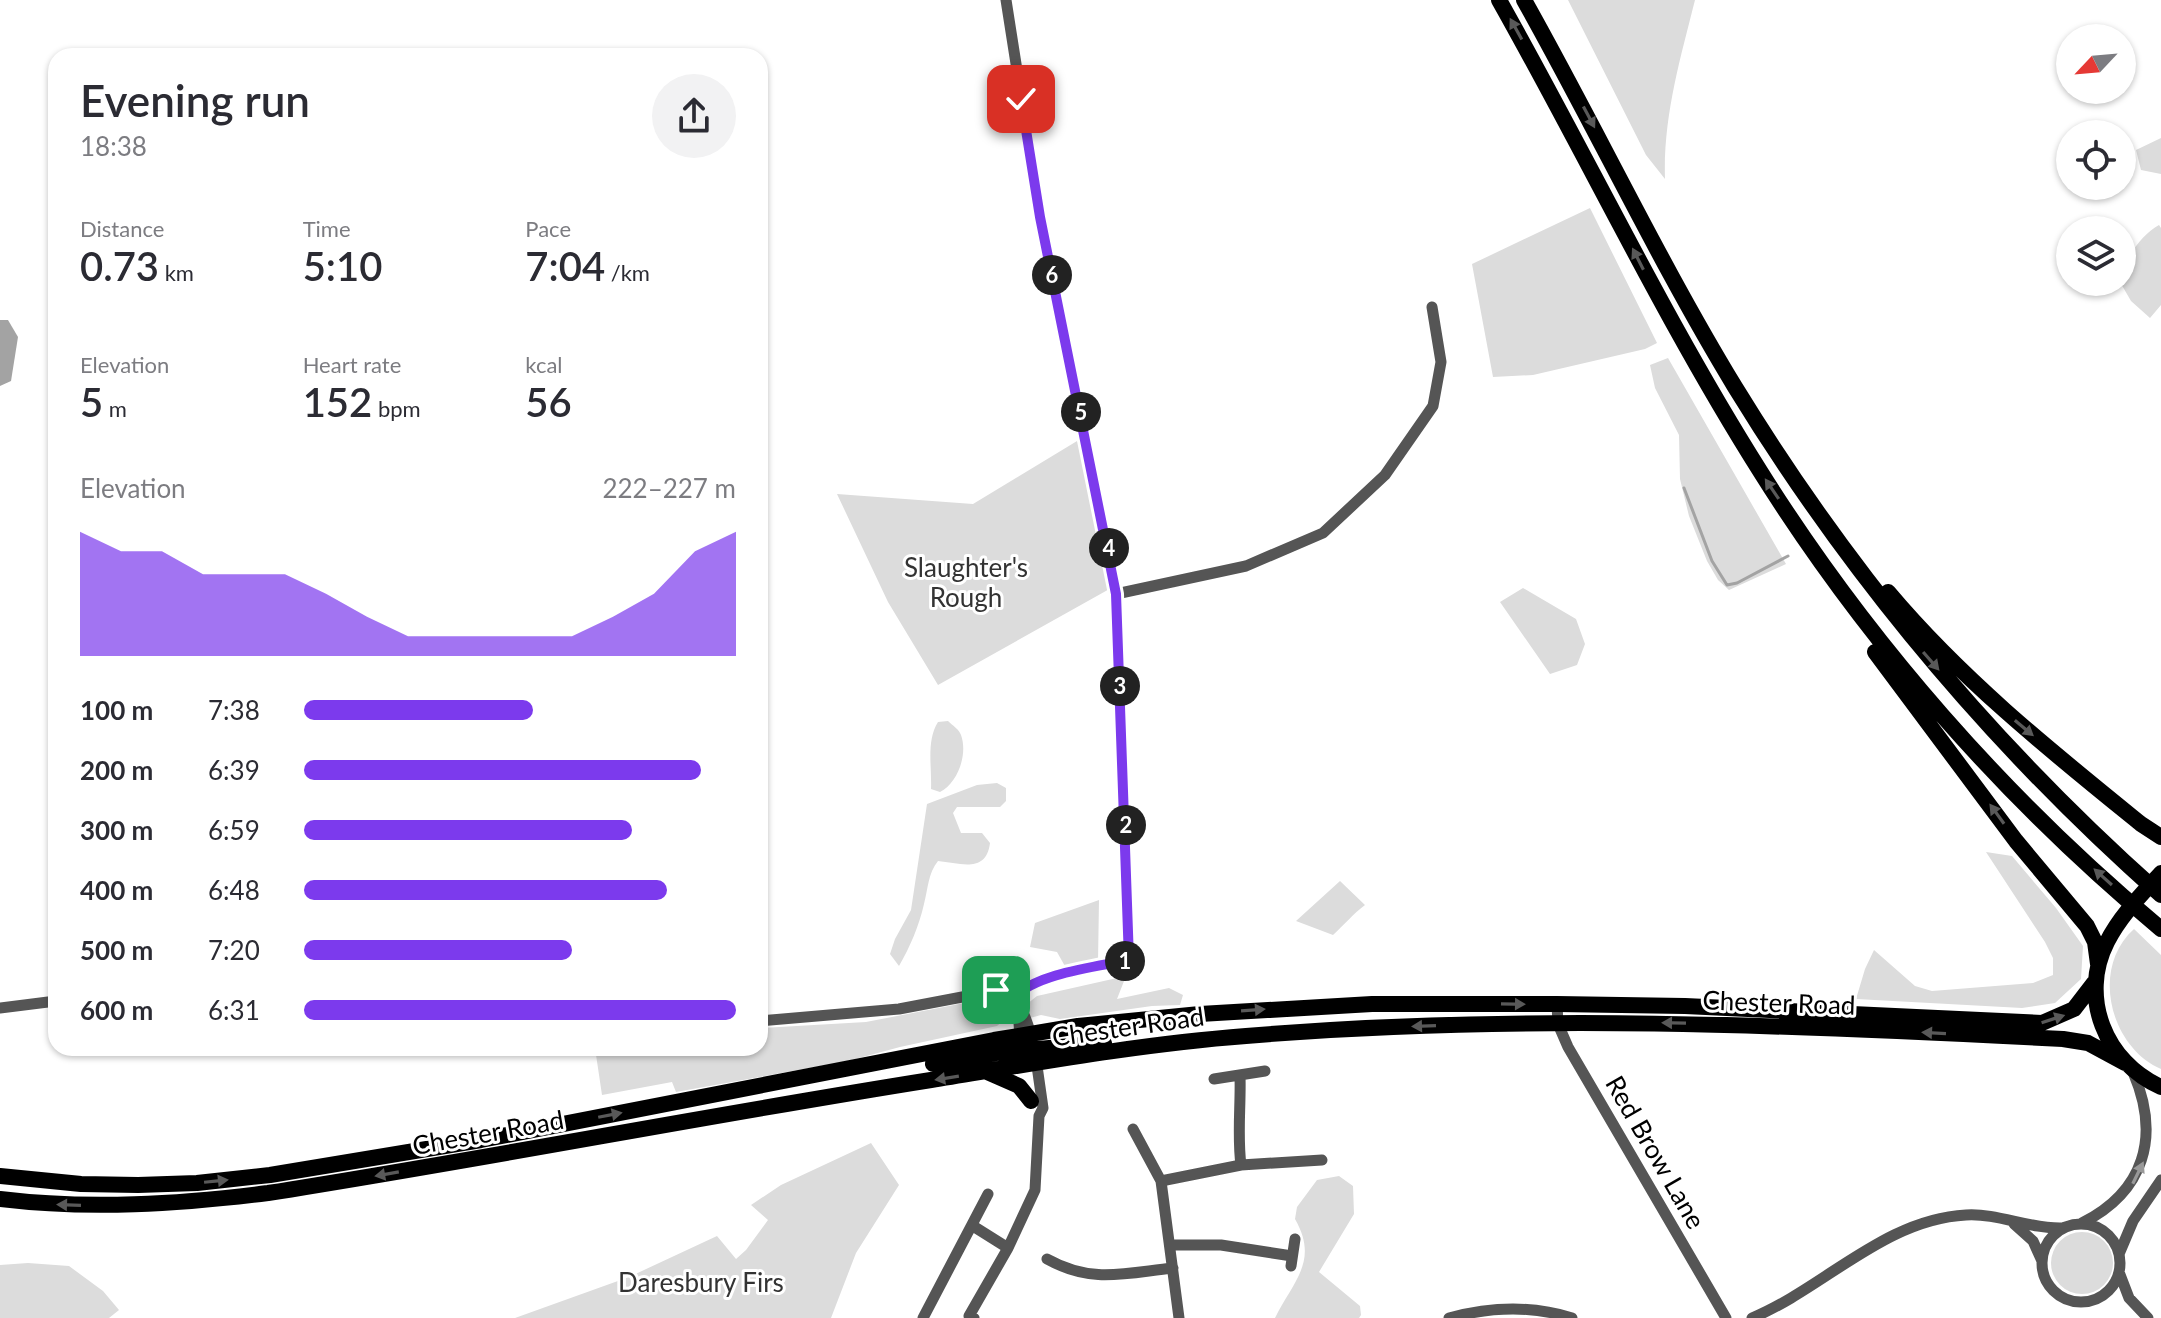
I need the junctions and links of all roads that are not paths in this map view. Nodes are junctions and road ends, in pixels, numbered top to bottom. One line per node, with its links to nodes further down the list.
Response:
1 (1006, 0): 7 (street)
2 (1499, 0): 6 (highway, one-way to 2)
3 (1524, 0): 5 (highway, one-way to 5)
4 (1432, 307): 7 (street)
5 (1816, 510): 8 (highway, one-way to 8); 10 (highway, one-way to 10)
6 (1794, 522): 11 (highway, one-way to 6); 12 (highway, one-way to 6)
7 (1116, 594): 14 (street)
8 (2161, 837)
9 (2160, 874): 12 (highway)
10 (2161, 895)
11 (2161, 929)
12 (2098, 964): 13 (highway)
13 (2094, 983): 16 (highway, Chester Road, one-way to 13); 21 (highway)
14 (1015, 1001): 18 (street); 20 (street)
15 (48, 1002): 17 (street)
16 (1557, 1004): 19 (street, Red Brow Lane); 20 (highway, Chester Road, one-way to 16)
17 (0, 1008)
18 (768, 1020)
19 (1558, 1024): 20 (highway, Chester Road, one-way to 20); 21 (highway, Chester Road, one-way to 19); 55 (street, Red Brow Lane)
20 (1028, 1050): 23 (highway, Chester Road); 27 (street); 31 (highway, Chester Road, one-way to 20)
21 (2128, 1065): 26 (highway, Chester Road); 37 (street, one-way to 21)
22 (1265, 1071): 24 (street)
23 (985, 1072): 27 (highway); 35 (highway, Chester Road, one-way to 35)
24 (1240, 1075): 25 (street); 30 (street)
25 (1214, 1079)
26 (2161, 1087)
27 (1035, 1108): 42 (street)
28 (1133, 1129): 33 (street)
29 (1322, 1160): 30 (street)
30 (1241, 1165): 33 (street)
31 (0, 1176)
32 (2161, 1180): 43 (street)
33 (1161, 1181): 41 (street)
34 (988, 1194): 38 (street)
35 (0, 1199)
36 (2010, 1221): 39 (street); 45 (street); 56 (street)
37 (2081, 1224): 39 (street); 43 (street)
38 (973, 1226): 42 (street); 51 (street)
39 (2062, 1228): 45 (street)
40 (1295, 1239): 41 (street)
41 (1171, 1245): 46 (street)
42 (1008, 1248): 50 (street)
43 (2119, 1254): 47 (street)
44 (1047, 1259): 46 (street)
45 (2042, 1261): 48 (street)
46 (1173, 1268): 52 (street)
47 (2119, 1272): 48 (street); 49 (street)
48 (2097, 1299): 49 (street)
49 (2134, 1304): 57 (street)
50 (971, 1317)
51 (923, 1318)
52 (1179, 1318)
53 (1449, 1318): 54 (street)
54 (1572, 1318)
55 (1726, 1318)
56 (1752, 1318)
57 (2148, 1318)

